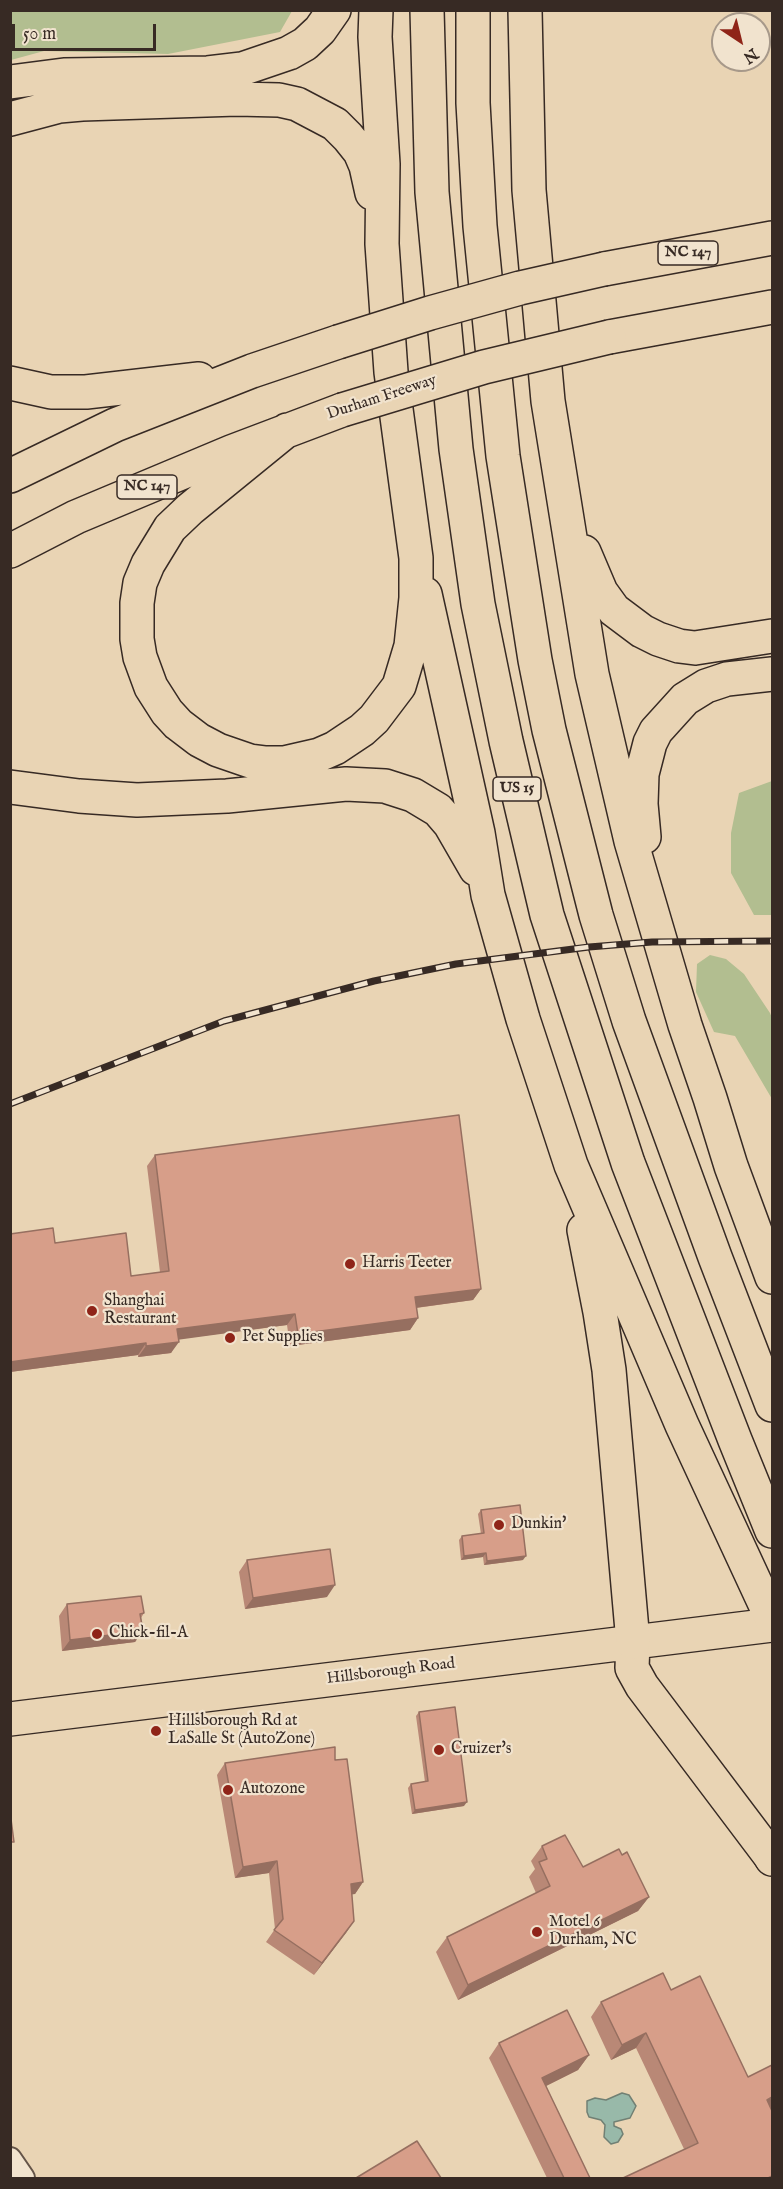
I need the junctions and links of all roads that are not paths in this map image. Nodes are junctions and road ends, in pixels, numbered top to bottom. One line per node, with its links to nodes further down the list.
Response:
1 (334, 10): 6 (main road)
2 (376, 10): 9 (main road)
3 (427, 10): 28 (main road, US 15)
4 (473, 10): 27 (main road, US 15)
5 (527, 16): 15 (main road)
6 (10, 82)
7 (10, 119): 9 (main road)
8 (772, 238): 11 (main road, NC 147, bridge)
9 (382, 244): 17 (main road)
10 (772, 307): 13 (main road, Durham Freeway / NC 147, bridge)
11 (252, 371): 12 (main road); 14 (main road, NC 147)
12 (10, 383)
13 (287, 430): 16 (main road, Durham Freeway / NC 147); 17 (main road)
14 (10, 476)
15 (562, 497): 18 (main road); 22 (main road)
16 (10, 551)
17 (416, 558): 21 (main road)
18 (772, 636)
19 (772, 674): 22 (main road)
20 (10, 787): 21 (main road)
21 (488, 895): 24 (main road)
22 (654, 917): 23 (main road)
23 (710, 1098): 25 (main road); 26 (main road)
24 (571, 1165): 29 (main road); 31 (main road)
25 (772, 1213)
26 (772, 1277)
27 (772, 1405)
28 (772, 1531)
29 (772, 1619)
30 (772, 1624): 31 (main road, Hillsborough Road)
31 (633, 1642): 32 (main road, Hillsborough Road); 33 (main road)
32 (10, 1719)
33 (772, 1858)
34 (10, 2159): 35 (street)
35 (23, 2178)

